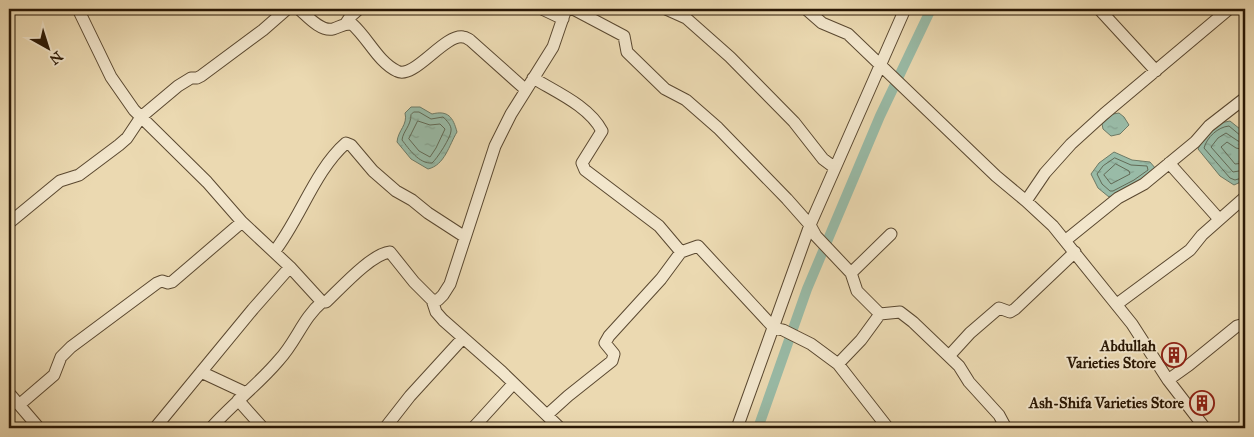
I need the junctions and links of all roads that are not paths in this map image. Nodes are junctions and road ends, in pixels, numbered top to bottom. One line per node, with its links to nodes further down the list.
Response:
1 (78, 9): 19 (street)
2 (287, 9): 19 (street)
3 (299, 9): 13 (street)
4 (359, 9): 13 (street)
5 (542, 9): 12 (street)
6 (573, 9): 27 (street)
7 (666, 9): 21 (street)
8 (806, 9): 14 (street)
9 (905, 9): 14 (street)
10 (1099, 9): 15 (street)
11 (1229, 9): 15 (street)
12 (564, 14): 16 (street)
13 (346, 23): 17 (street)
14 (885, 69): 21 (street); 23 (street)
15 (1156, 71): 23 (street)
16 (533, 78): 17 (street); 32 (street)
17 (526, 90): 29 (street)
18 (1245, 98): 20 (street)
19 (141, 116): 25 (street); 26 (street)
20 (1169, 163): 24 (street); 30 (street)
21 (836, 168): 27 (street)
22 (1245, 197): 24 (street)
23 (1026, 201): 30 (street)
24 (1219, 219): 38 (street)
25 (242, 222): 31 (street); 50 (street)
26 (9, 223)
27 (810, 225): 35 (street); 41 (street)
28 (892, 234): 35 (street)
29 (465, 237): 31 (street); 36 (street)
30 (1066, 240): 33 (street)
31 (274, 252): 34 (street)
32 (681, 252): 41 (street); 51 (street)
33 (1075, 252): 38 (street); 43 (street)
34 (290, 268): 37 (street); 45 (street)
35 (851, 273): 39 (street)
36 (432, 300): 37 (street); 42 (street)
37 (322, 302): 49 (street)
38 (1117, 304): 46 (street)
39 (880, 314): 43 (street); 44 (street)
40 (1245, 324): 46 (street)
41 (778, 329): 44 (street); 59 (street)
42 (463, 338): 47 (street); 56 (street)
43 (949, 356): 61 (street)
44 (838, 364): 60 (street)
45 (201, 372): 49 (street); 53 (street)
46 (1168, 380): 62 (street)
47 (513, 384): 51 (street); 57 (street)
48 (9, 393): 50 (street)
49 (242, 397): 54 (street); 55 (street)
50 (19, 405): 52 (street)
51 (547, 415): 58 (street)
52 (39, 428)
53 (155, 428)
54 (211, 428)
55 (263, 428)
56 (385, 428)
57 (473, 428)
58 (560, 428)
59 (737, 428)
60 (888, 428)
61 (1006, 428)
62 (1204, 428)

